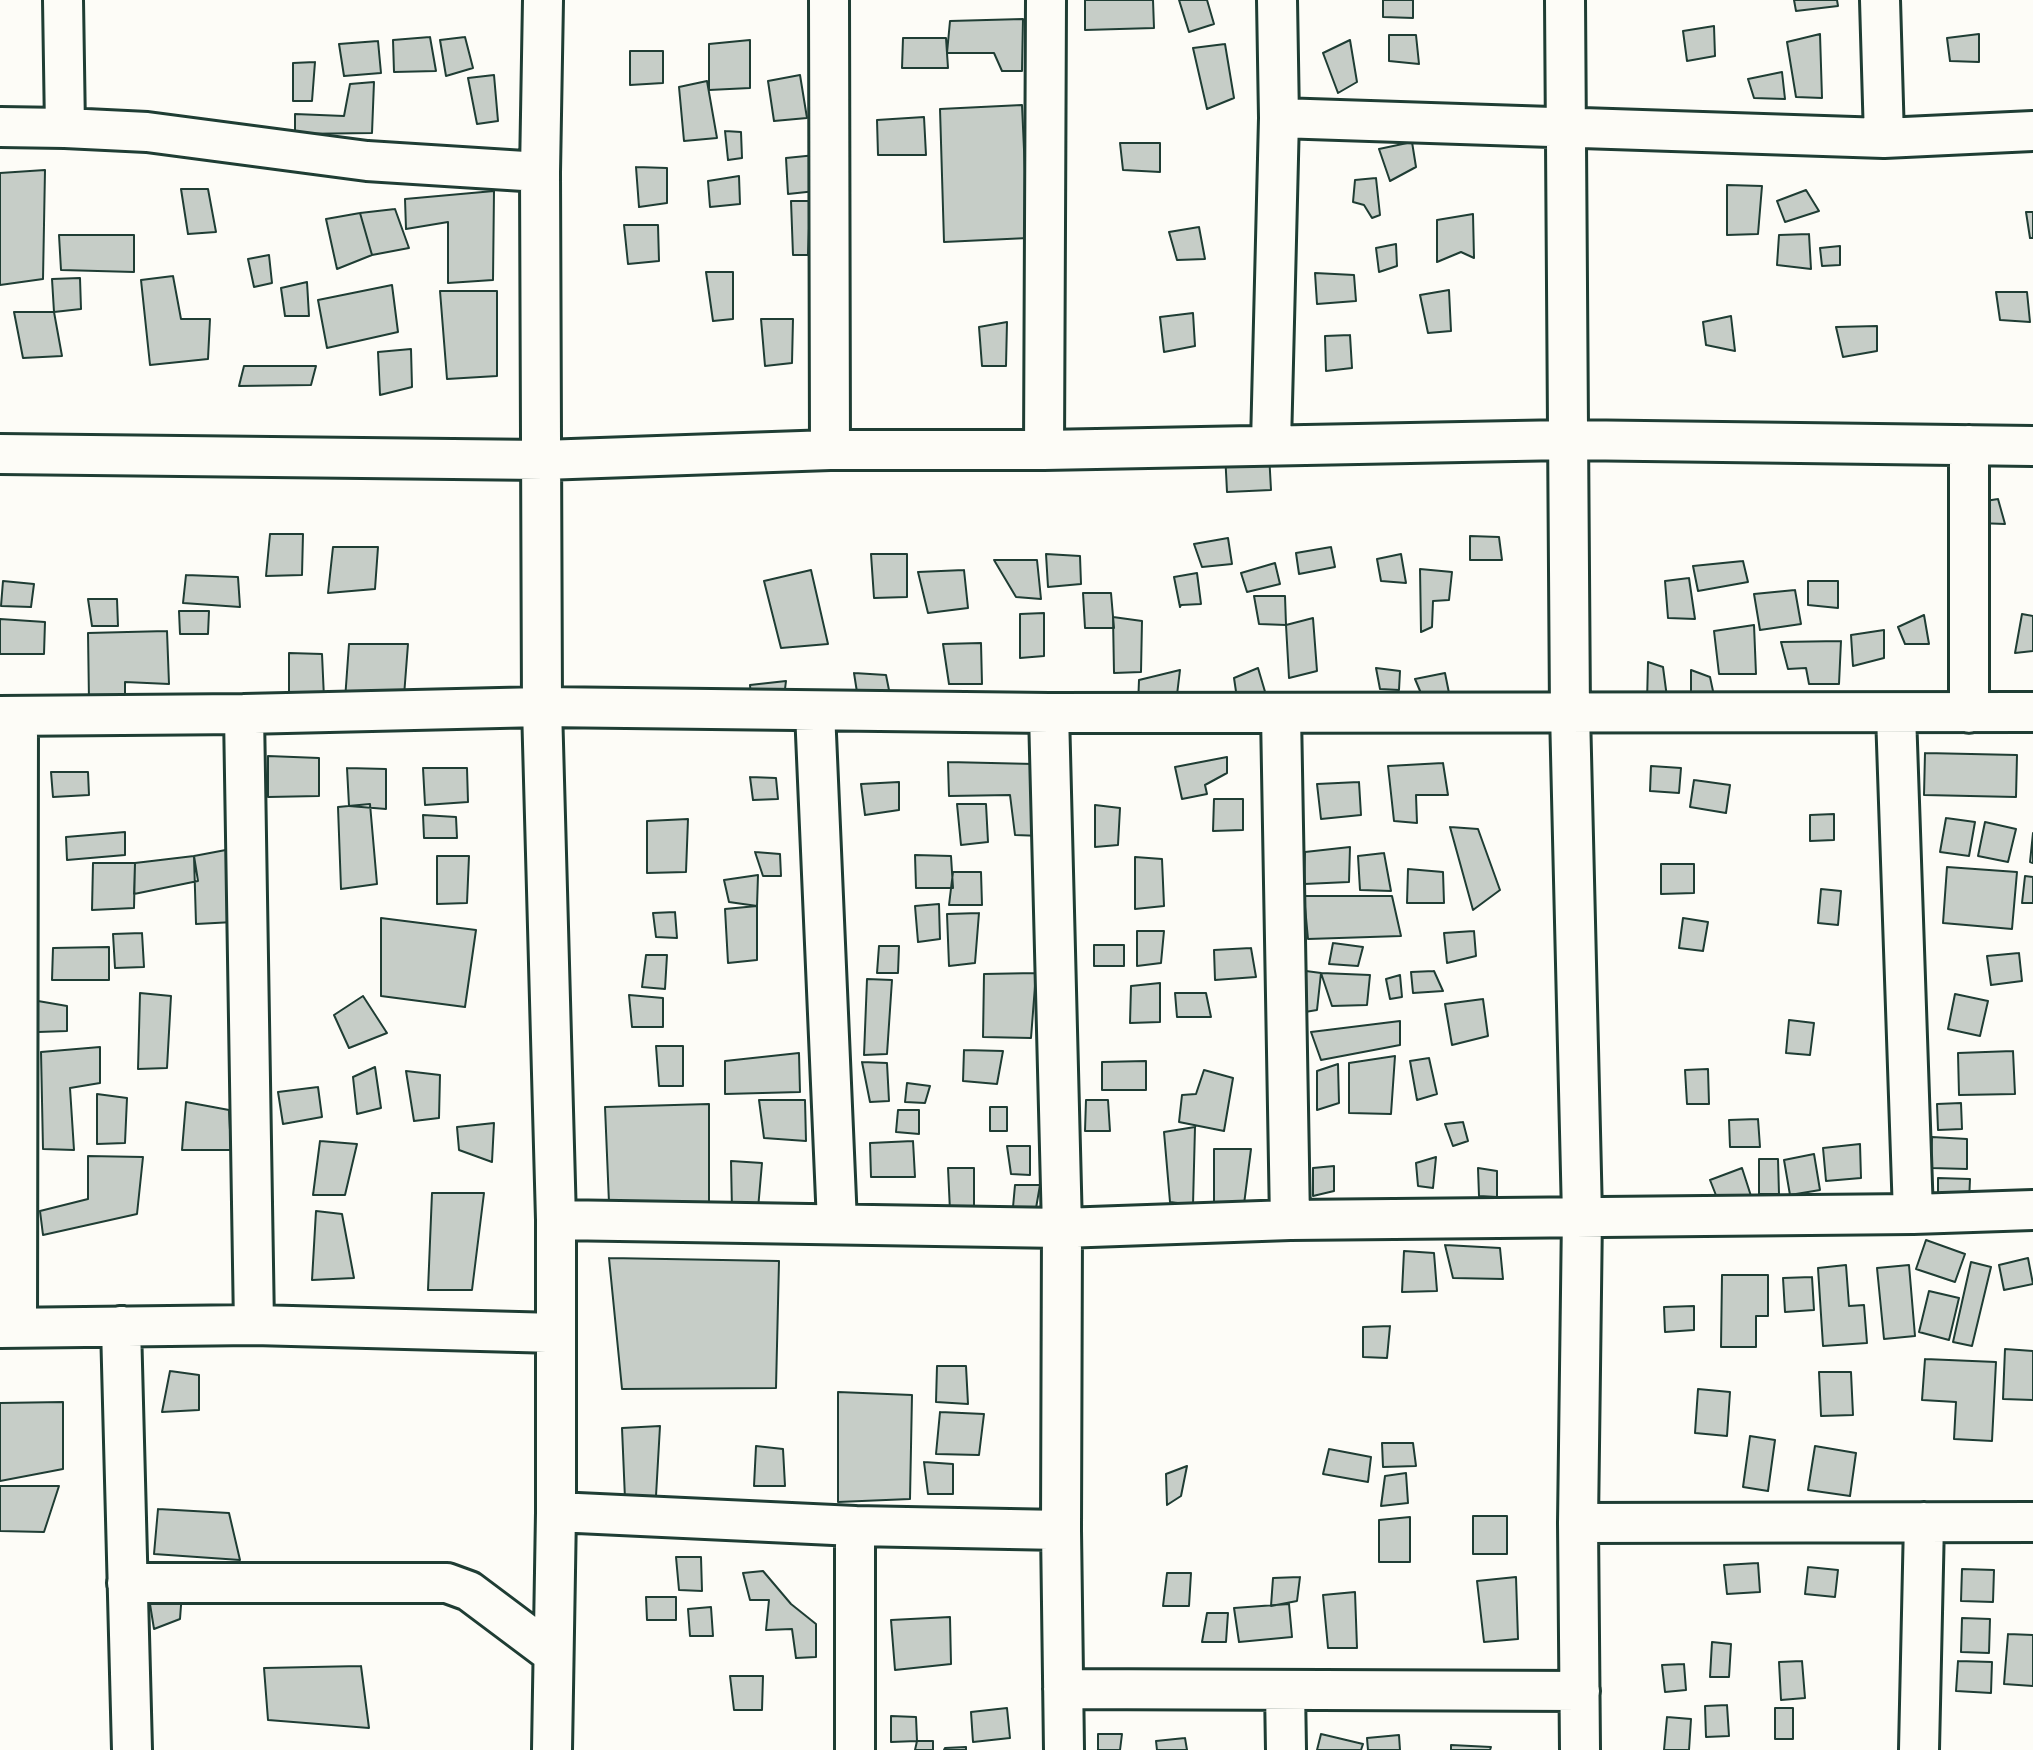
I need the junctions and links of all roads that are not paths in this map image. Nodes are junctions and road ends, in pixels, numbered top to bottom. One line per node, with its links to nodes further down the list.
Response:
1 (63, 0): 10 (street)
2 (542, 0): 14 (street)
3 (829, 0): 19 (street)
4 (1046, 0): 20 (street)
5 (1277, 0): 8 (street)
6 (1565, 0): 11 (street)
7 (1880, 0): 13 (street)
8 (1279, 118): 11 (street); 16 (street)
9 (0, 127): 10 (street)
10 (65, 128): 14 (street)
11 (1565, 128): 13 (street); 15 (street)
12 (2033, 131): 13 (street)
13 (1884, 138)
14 (540, 172): 22 (street)
15 (1567, 440): 16 (street); 17 (street); 25 (street)
16 (1271, 444): 20 (street)
17 (1969, 445): 18 (street); 28 (street)
18 (2033, 446)
19 (830, 450): 20 (street); 22 (street)
20 (1044, 450)
21 (0, 454): 22 (street)
22 (543, 460): 23 (street)
23 (542, 707): 24 (street); 29 (street); 36 (street)
24 (815, 711): 27 (street); 38 (street)
25 (1570, 712): 30 (street); 31 (street); 35 (street)
26 (2033, 712): 28 (street)
27 (1049, 713): 30 (street); 39 (street)
28 (1969, 713): 31 (street)
29 (244, 714): 32 (street); 40 (street)
30 (1281, 714): 37 (street)
31 (1896, 714): 34 (street)
32 (9, 716): 42 (street)
33 (2033, 1210): 34 (street)
34 (1913, 1214): 35 (street)
35 (1582, 1215): 37 (street); 47 (street)
36 (555, 1220): 38 (street); 43 (street)
37 (1290, 1220): 39 (street)
38 (837, 1223): 39 (street)
39 (1062, 1228): 49 (street)
40 (254, 1325): 41 (street); 43 (street)
41 (121, 1326): 42 (street); 50 (street)
42 (8, 1328)
43 (556, 1333): 44 (street)
44 (556, 1512): 48 (street); 51 (street)
45 (2033, 1521): 46 (street)
46 (1924, 1522): 47 (street); 61 (street)
47 (1578, 1523): 54 (street)
48 (855, 1526): 49 (street); 57 (street)
49 (1061, 1530): 52 (street)
50 (127, 1583): 51 (street); 55 (street)
51 (553, 1654): 56 (street)
52 (1063, 1689): 53 (street); 58 (street)
53 (1285, 1690): 54 (street); 59 (street)
54 (1580, 1690): 60 (street)
55 (132, 1750)
56 (552, 1750)
57 (855, 1750)
58 (1064, 1750)
59 (1286, 1750)
60 (1580, 1750)
61 (1919, 1750)

